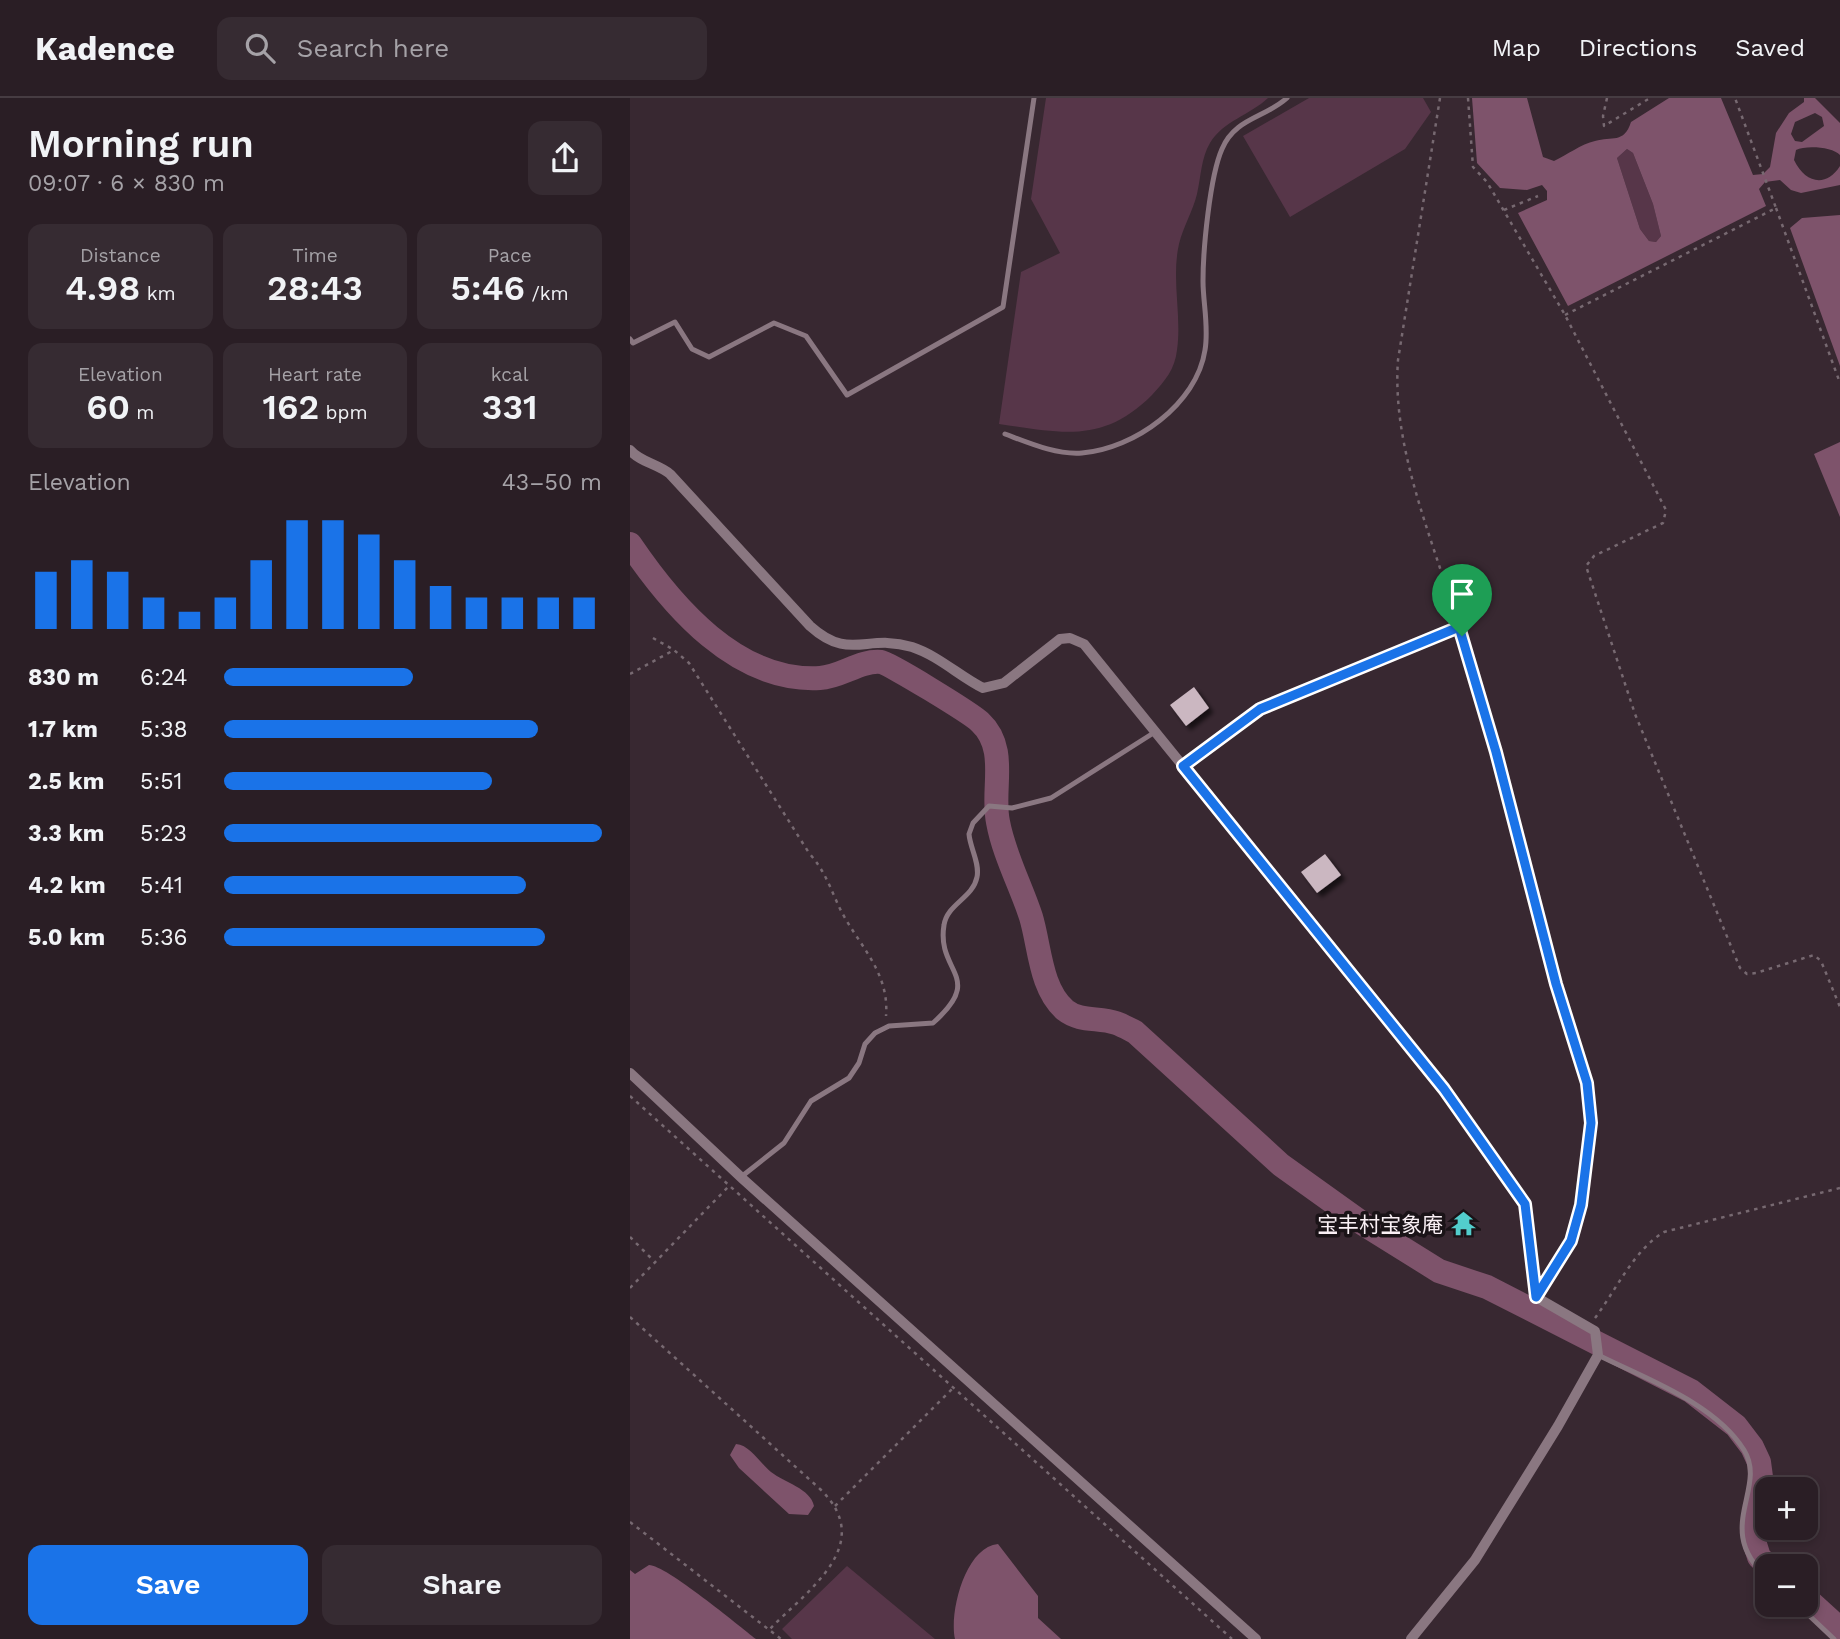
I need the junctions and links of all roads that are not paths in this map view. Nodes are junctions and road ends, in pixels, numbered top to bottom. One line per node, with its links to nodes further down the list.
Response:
1 (1034, 98): 3 (lane)
2 (1287, 98): 4 (lane)
3 (630, 339)
4 (1005, 434)
5 (630, 450): 6 (street)
6 (1155, 732): 8 (lane); 9 (street)
7 (630, 1073): 8 (street)
8 (741, 1177): 12 (street)
9 (1598, 1354): 10 (lane); 13 (street)
10 (1755, 1567)
11 (1811, 1617): 14 (lane)
12 (1256, 1639)
13 (1411, 1639)
14 (1834, 1639)

